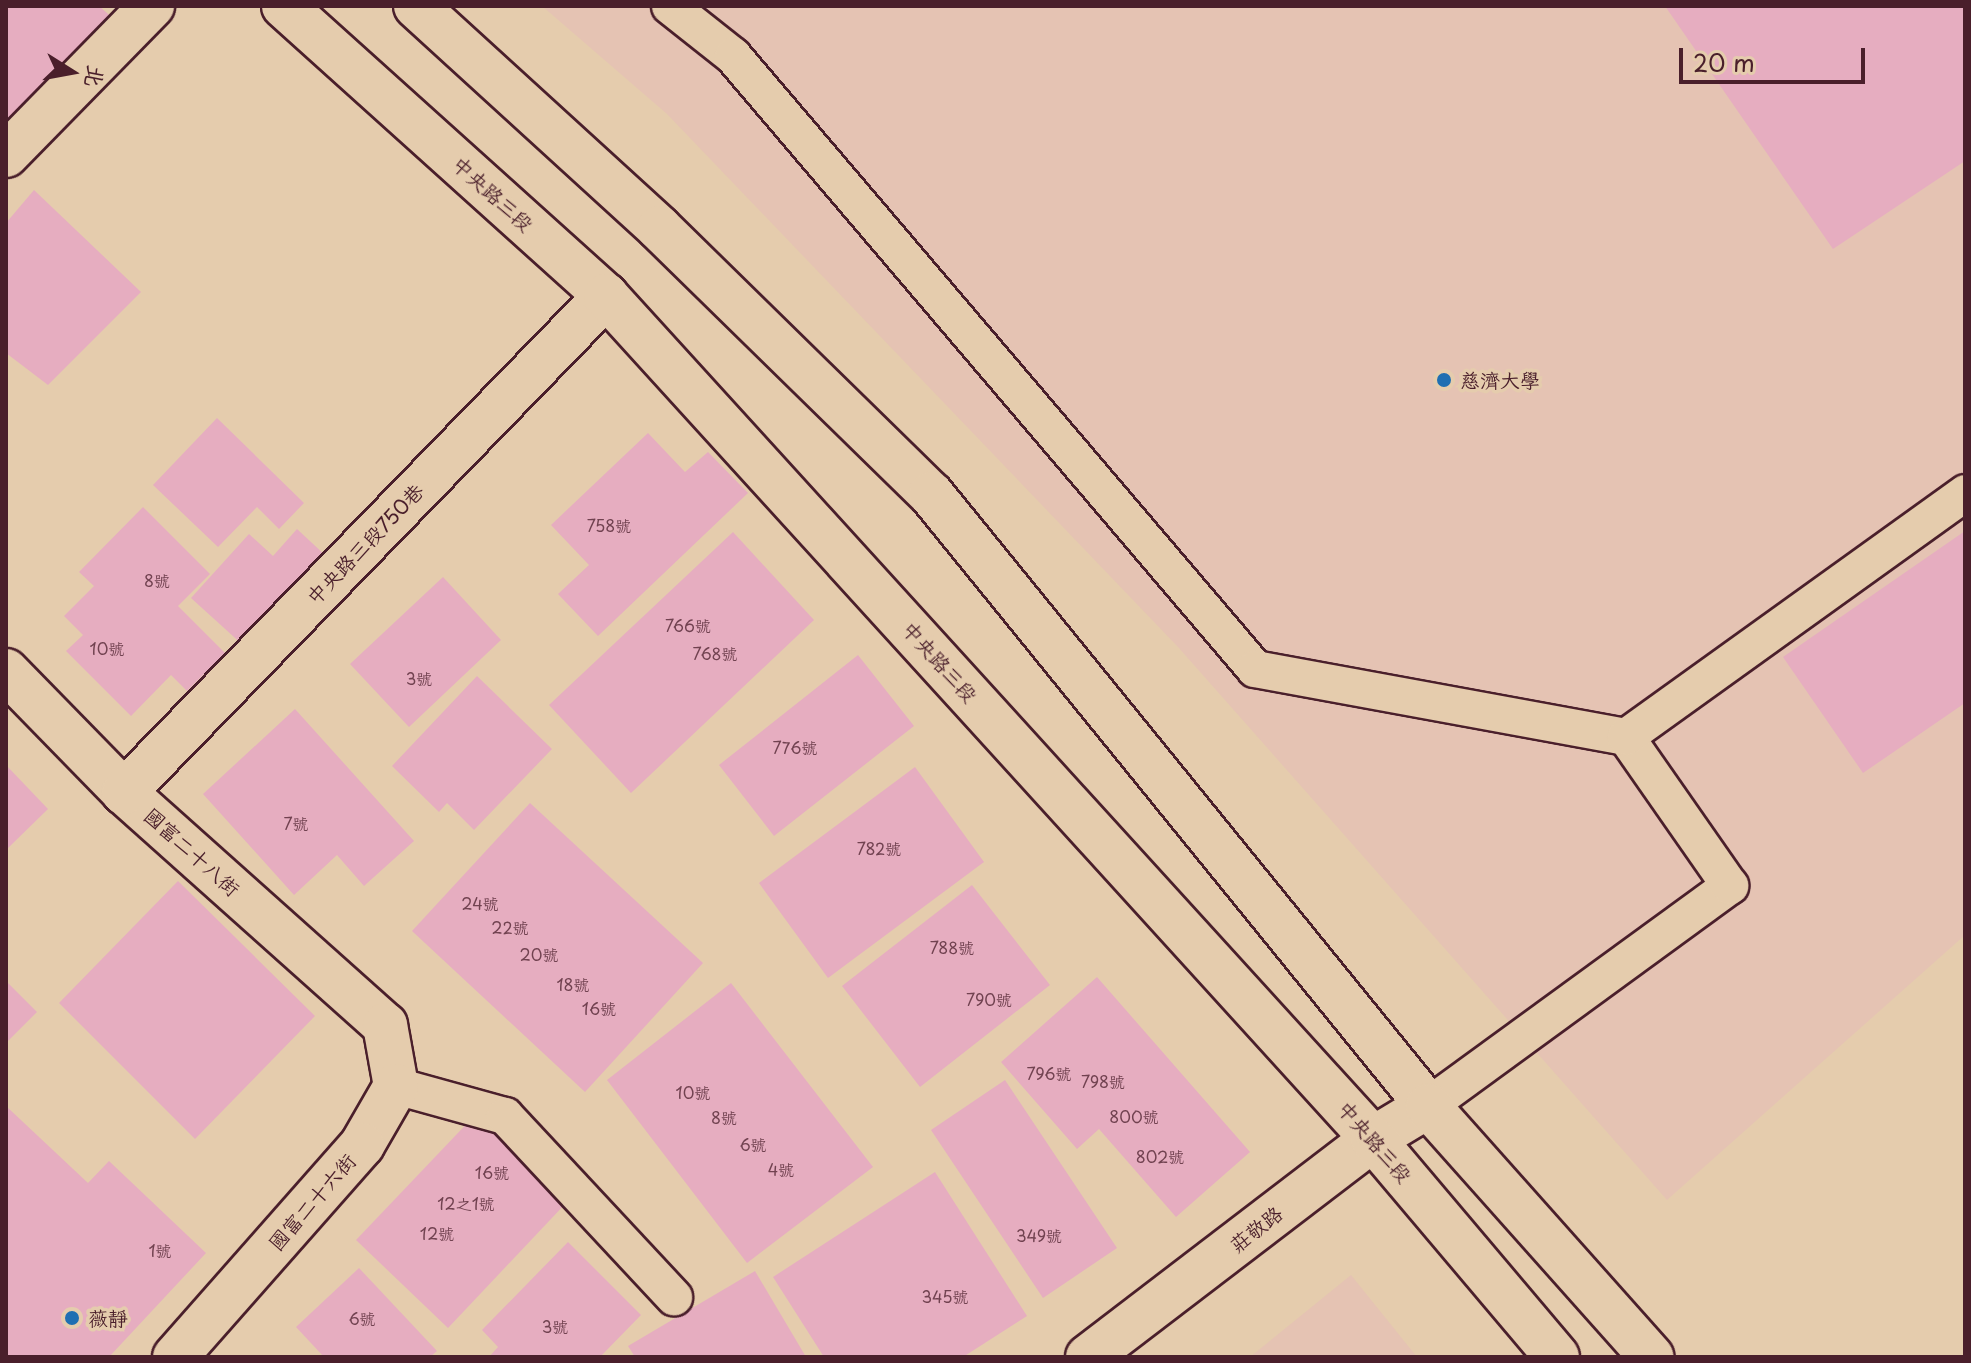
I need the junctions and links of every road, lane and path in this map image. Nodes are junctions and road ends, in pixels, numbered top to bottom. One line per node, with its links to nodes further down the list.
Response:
1 (152, 6): 5 (street)
2 (284, 6): 6 (street, 中央路三段)
3 (416, 6): 12 (street)
4 (670, 6): 9 (lane)
5 (6, 155)
6 (606, 296): 10 (street, 中央路三段750巷); 13 (street, 中央路三段)
7 (1965, 493): 9 (lane)
8 (6, 671): 10 (street, 國富二十八街)
9 (1626, 737): 12 (lane)
10 (124, 792): 11 (street, 國富二十八街)
11 (396, 1086): 14 (lane); 15 (street, 國富二十六街)
12 (1428, 1106): 13 (street, 莊敬路); 18 (street)
13 (1373, 1139): 16 (street, 莊敬路); 17 (street, 中央路三段)
14 (674, 1297)
15 (175, 1357)
16 (1088, 1357)
17 (1557, 1357)
18 (1652, 1357)

